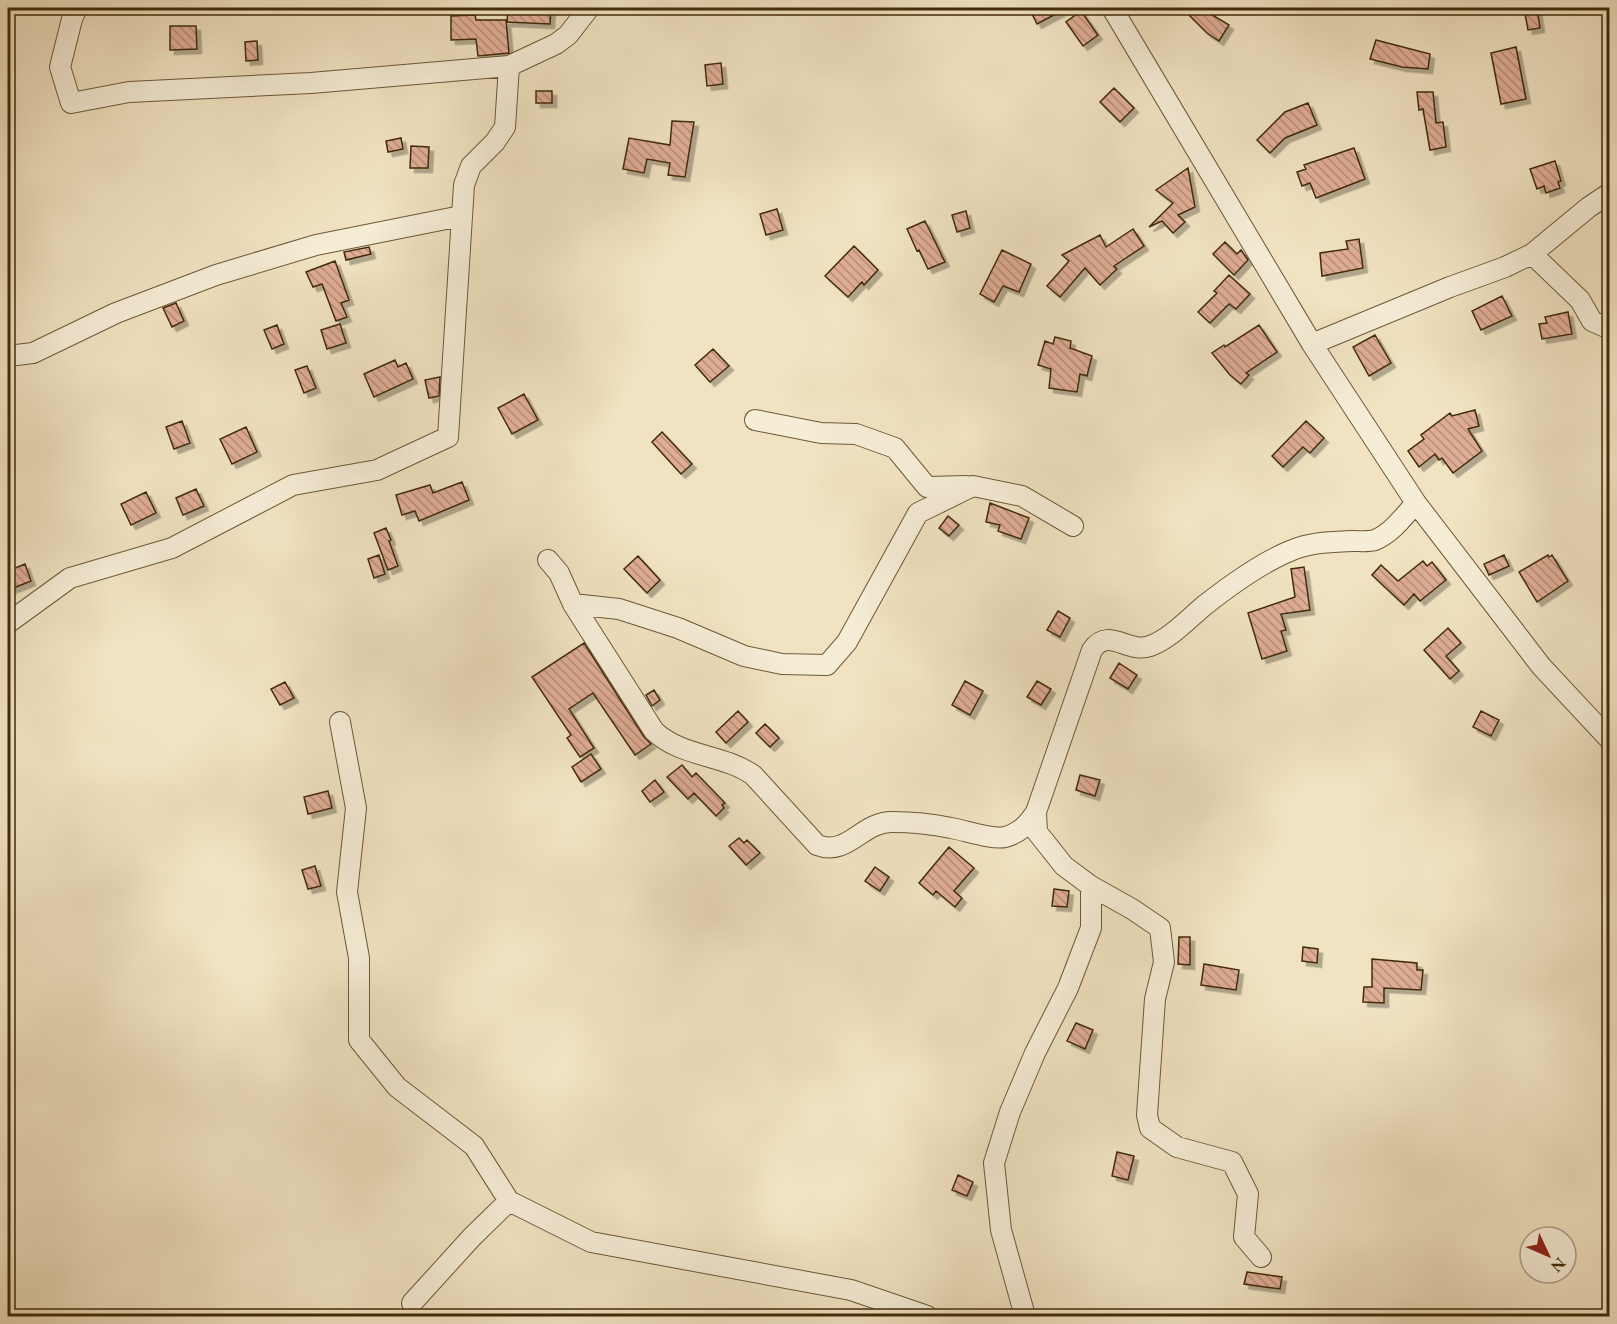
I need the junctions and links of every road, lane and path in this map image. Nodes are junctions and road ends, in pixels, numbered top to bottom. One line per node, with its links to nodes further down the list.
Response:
1 (77, 8): 4 (street)
2 (589, 8): 4 (street)
3 (1118, 10): 9 (street)
4 (509, 66): 6 (street)
5 (1610, 193): 7 (street)
6 (461, 216): 10 (street); 17 (street)
7 (1532, 254): 8 (street); 9 (street)
8 (1610, 329)
9 (1312, 344): 13 (street)
10 (8, 356)
11 (754, 420): 12 (street)
12 (973, 486): 14 (street); 16 (street)
13 (1416, 503): 19 (street); 20 (street)
14 (1073, 526)
15 (548, 560): 16 (street)
16 (573, 604): 20 (street)
17 (8, 623)
18 (340, 722): 22 (street)
19 (1610, 740)
20 (1036, 812): 21 (street)
21 (1091, 886): 23 (street); 26 (street)
22 (509, 1201): 24 (street); 25 (street)
23 (1261, 1257)
24 (412, 1303)
25 (927, 1317)
26 (1024, 1317)

